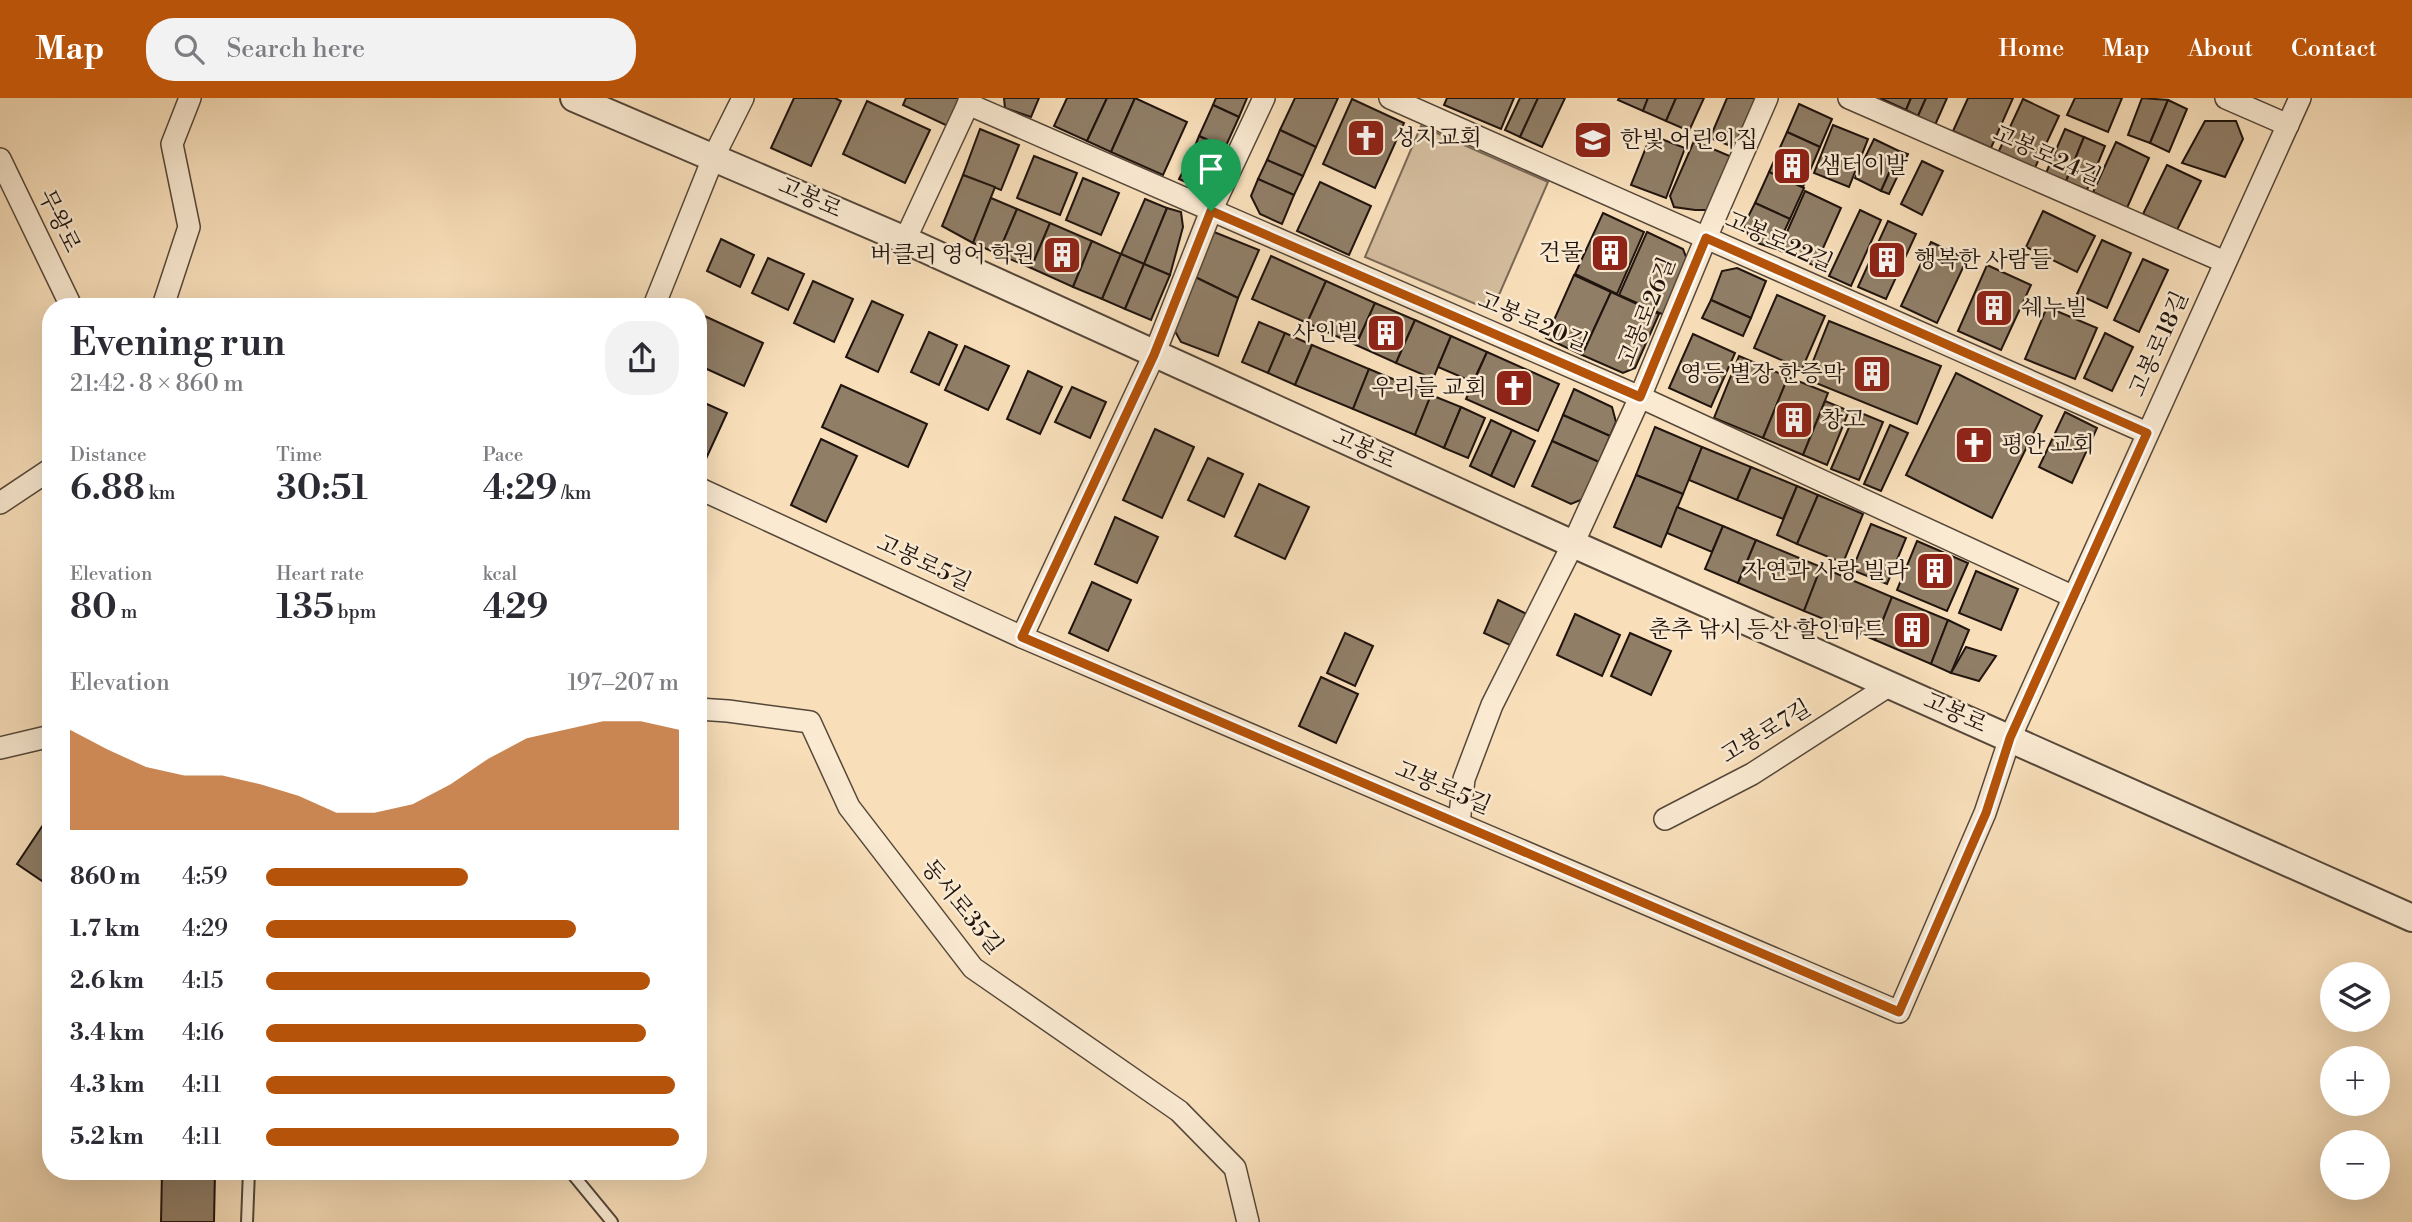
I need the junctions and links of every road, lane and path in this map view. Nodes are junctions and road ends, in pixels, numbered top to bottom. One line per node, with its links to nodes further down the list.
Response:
1 (190, 98): 19 (street)
2 (574, 98): 12 (street, 고봉로)
3 (743, 98): 12 (street)
4 (1264, 98): 14 (street)
5 (1390, 98): 15 (street, 고봉로22길)
6 (1767, 98): 15 (street, 고봉로26길)
7 (1849, 98): 17 (street, 고봉로24길)
8 (2226, 98): 11 (street)
9 (2300, 98): 11 (street, 고봉로18길)
10 (969, 101): 14 (street, 고봉로20길); 16 (street)
11 (2288, 125): 17 (street, 고봉로18길)
12 (714, 156): 16 (street, 고봉로); 20 (street)
13 (0, 159): 18 (street, 무왕로)
14 (1211, 211): 21 (street); 22 (street, 고봉로20길)
15 (1706, 238): 22 (street, 고봉로26길); 23 (street, 고봉로22길)
16 (905, 240): 21 (street, 고봉로)
17 (2225, 262): 23 (street, 고봉로18길)
18 (67, 298)
19 (166, 298)
20 (657, 298)
21 (1154, 355): 27 (street, 고봉로); 29 (street)
22 (1640, 397): 27 (street, 고봉로26길); 28 (street, 고봉로20길)
23 (2147, 433): 28 (street, 고봉로18길)
24 (42, 476): 26 (street)
25 (707, 492): 29 (street, 고봉로5길)
26 (0, 503)
27 (1573, 544): 30 (street, 고봉로); 36 (street)
28 (2074, 597): 33 (street, 고봉로18길)
29 (1022, 637): 36 (street, 고봉로5길)
30 (1890, 685): 33 (street, 고봉로); 35 (street, 고봉로7길)
31 (707, 709): 42 (street, 동서로35길)
32 (42, 738): 34 (street)
33 (2010, 738): 36 (street, 고봉로5길); 37 (street, 고봉로)
34 (0, 748)
35 (1665, 819)
36 (1459, 823)
37 (2412, 918)
38 (249, 1180): 40 (lane)
39 (577, 1180): 41 (lane)
40 (247, 1222)
41 (612, 1222)
42 (1248, 1222)

